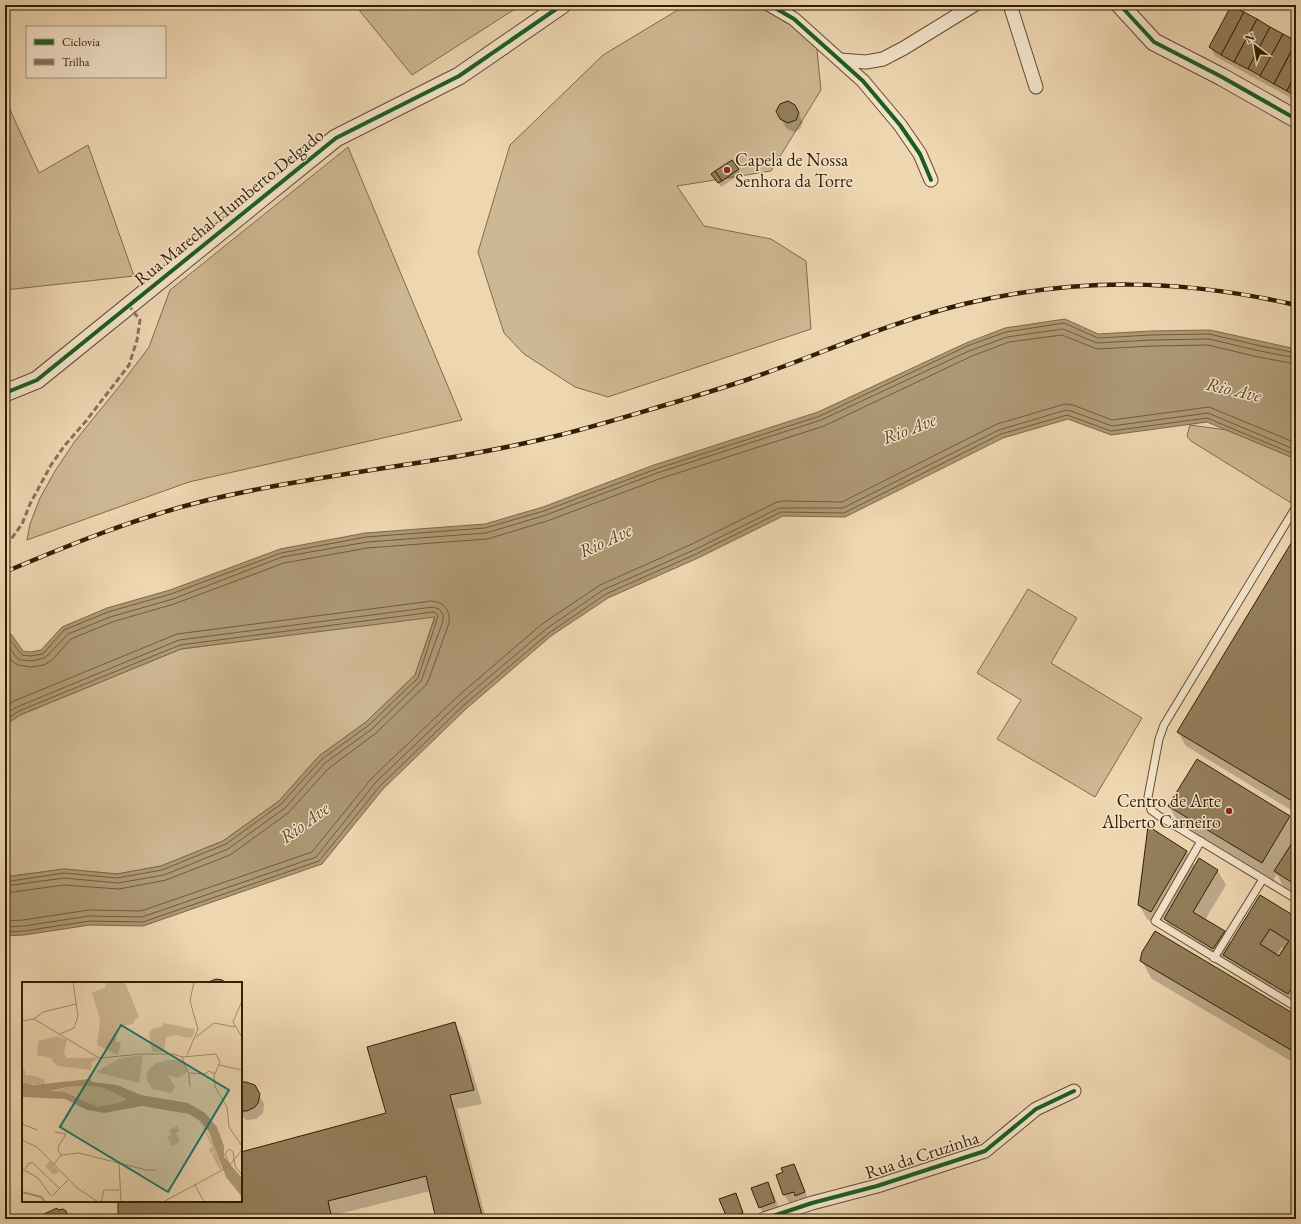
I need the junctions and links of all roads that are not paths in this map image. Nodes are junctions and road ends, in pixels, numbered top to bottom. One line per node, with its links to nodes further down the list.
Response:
1 (562, 5): 10 (street, Rua Marechal Humberto Delgado)
2 (770, 5): 6 (street)
3 (974, 5): 6 (street)
4 (1010, 5): 7 (street)
5 (1120, 5): 8 (street)
6 (840, 60): 9 (street)
7 (1036, 87)
8 (1296, 119)
9 (931, 180)
10 (5, 393)
11 (1294, 510): 12 (lane)
12 (1201, 841): 13 (lane); 15 (lane)
13 (1263, 879): 14 (lane); 15 (lane)
14 (1296, 899)
15 (1214, 958): 16 (lane)
16 (1296, 1007)
17 (1074, 1091): 18 (street, Rua da Cruzinha)
18 (764, 1219)

